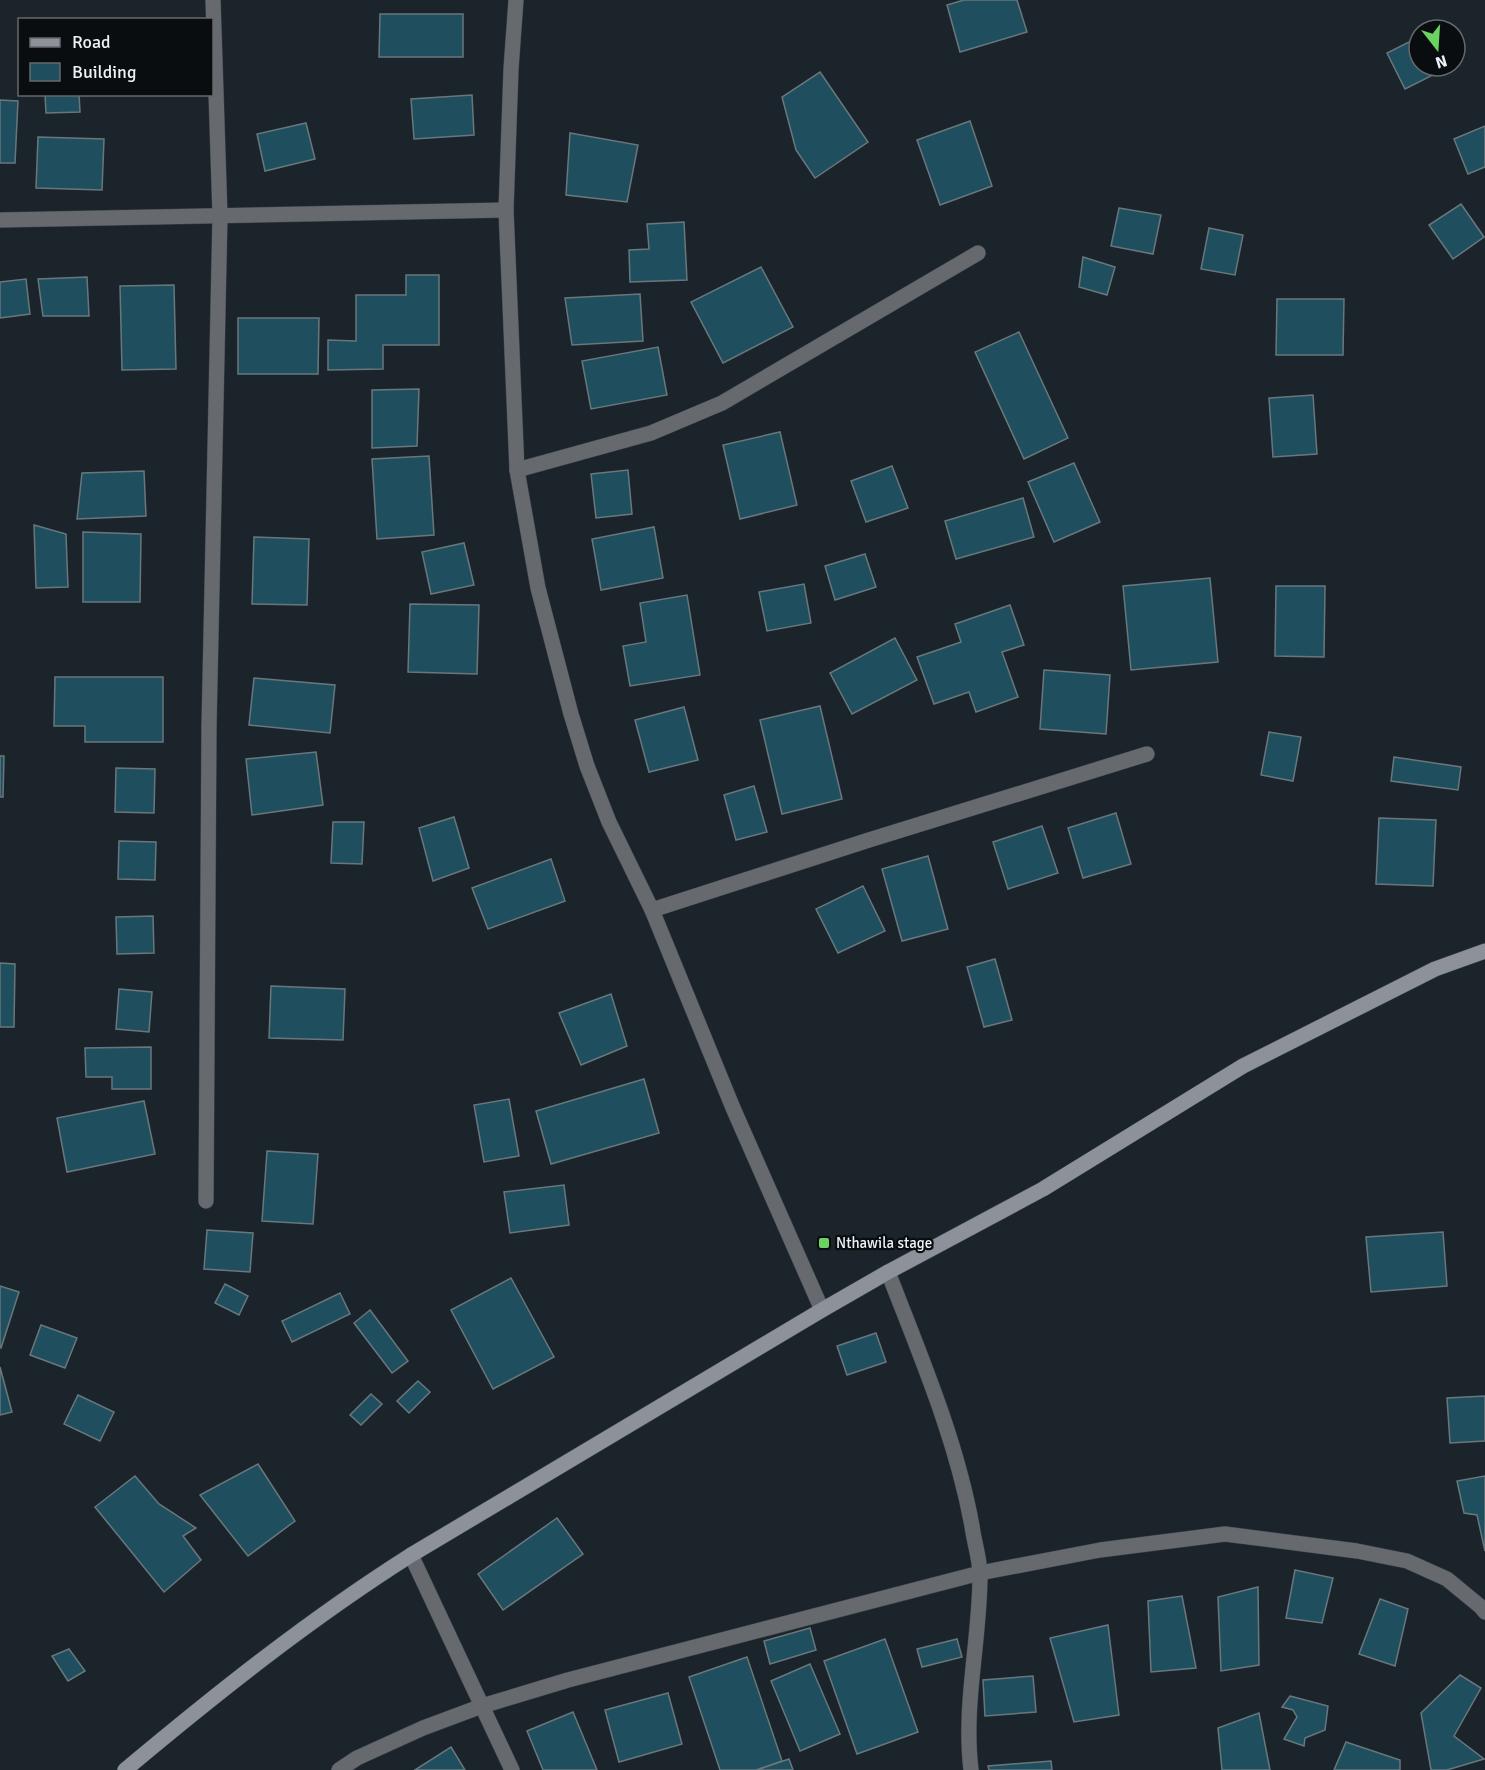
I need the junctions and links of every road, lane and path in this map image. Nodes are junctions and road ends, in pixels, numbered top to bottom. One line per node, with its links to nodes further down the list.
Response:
1 (213, 0): 4 (street)
2 (516, 0): 3 (street)
3 (506, 210): 4 (street); 7 (street)
4 (220, 216): 5 (street); 11 (street)
5 (0, 220)
6 (978, 253): 7 (street)
7 (517, 470): 9 (street)
8 (1147, 754): 9 (street)
9 (652, 910): 13 (street)
10 (1485, 951): 12 (main road)
11 (206, 1201)
12 (888, 1272): 13 (main road); 15 (street)
13 (822, 1310): 14 (main road)
14 (411, 1555): 17 (street); 18 (main road)
15 (980, 1573): 16 (street); 17 (street); 21 (street)
16 (1485, 1612)
17 (482, 1706): 19 (street); 20 (street)
18 (125, 1770)
19 (339, 1770)
20 (512, 1770)
21 (971, 1770)

